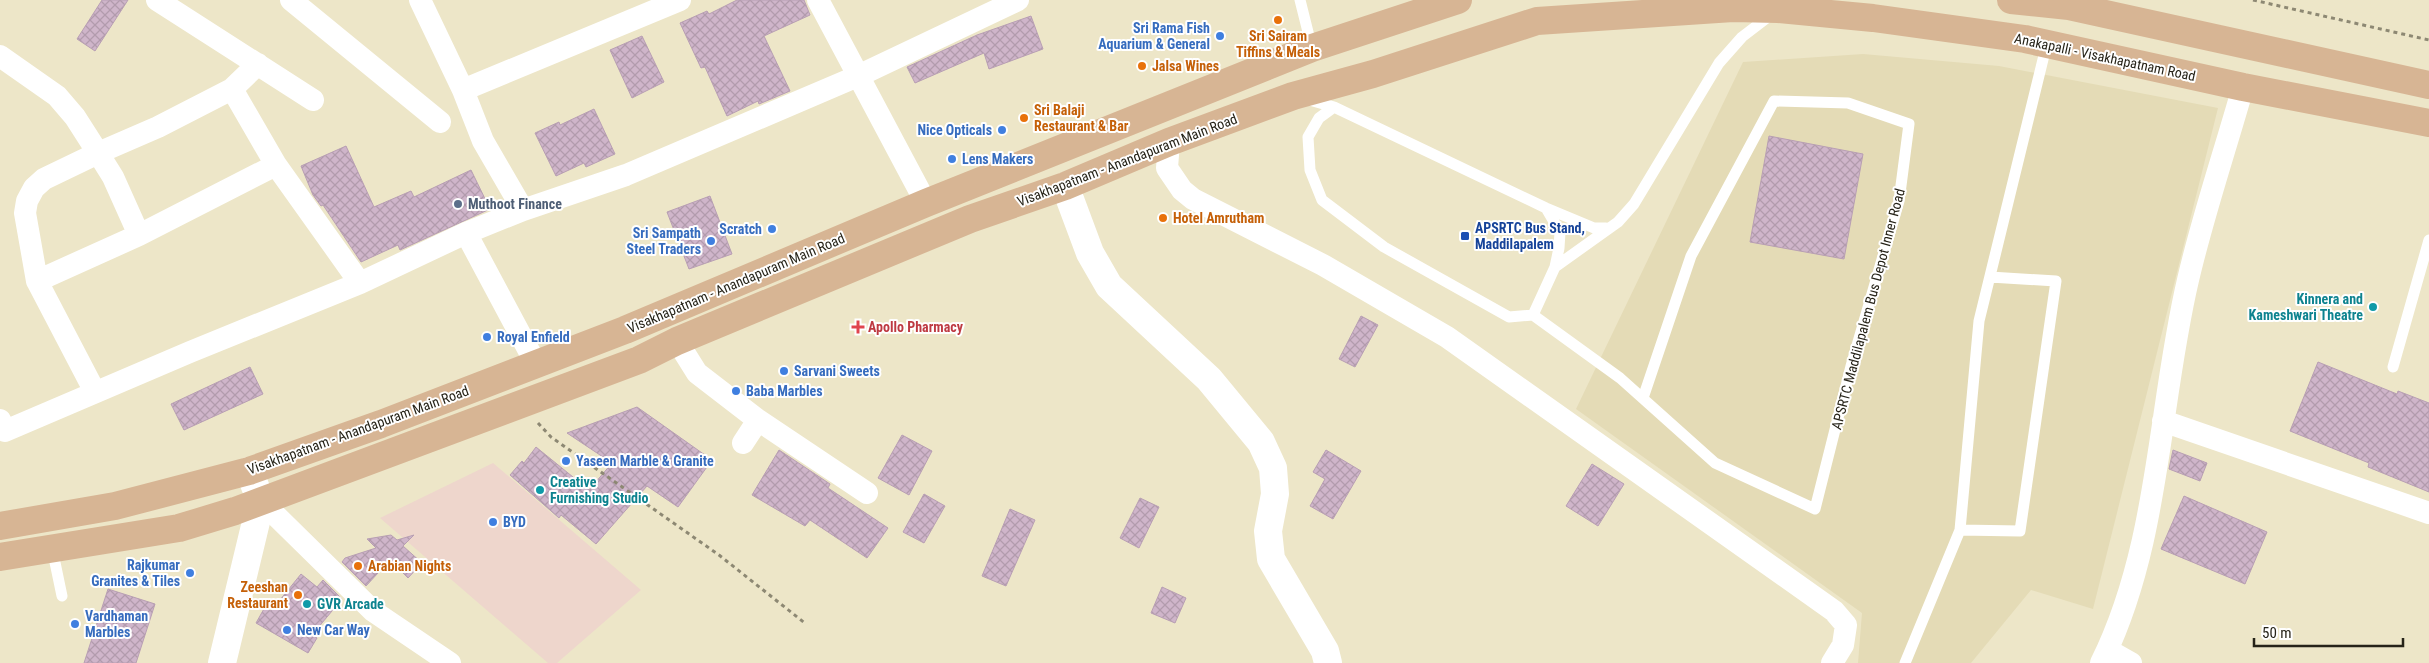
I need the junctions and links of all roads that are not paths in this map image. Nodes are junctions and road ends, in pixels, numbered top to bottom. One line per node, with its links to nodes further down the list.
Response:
1 (158, 0): 16 (street)
2 (291, 0): 25 (street)
3 (420, 0): 21 (street)
4 (680, 0): 21 (street)
5 (818, 0): 17 (street)
6 (1018, 0): 17 (street)
7 (1300, 0): 14 (lane)
8 (1458, 0): 14 (main road, Visakhapatnam - Anandapuram Main Road)
9 (2011, 0): 18 (main road)
10 (1750, 5): 11 (main road, Anakapalli - Visakhapatnam Road); 12 (lane); 22 (main road, Visakhapatnam - Anandapuram Main Road)
11 (1780, 5): 12 (lane); 13 (main road, Anakapalli - Visakhapatnam Road)
12 (1742, 37): 34 (lane)
13 (2047, 43): 19 (main road, Anakapalli - Visakhapatnam Road); 39 (lane)
14 (1312, 48): 31 (main road, Visakhapatnam - Anandapuram Main Road)
15 (0, 56): 28 (street)
16 (258, 64): 20 (street); 23 (street)
17 (858, 76): 31 (street); 33 (street)
18 (2429, 85)
19 (2244, 87): 26 (main road, Anakapalli - Visakhapatnam Road); 49 (street)
20 (232, 89): 28 (street); 29 (street)
21 (463, 90): 33 (street)
22 (1293, 96): 24 (lane); 27 (main road, Visakhapatnam - Anandapuram Main Road)
23 (314, 100)
24 (1334, 107): 32 (lane); 42 (lane)
25 (440, 122)
26 (2429, 124)
27 (1169, 142): 30 (main road, Visakhapatnam - Anandapuram Main Road); 65 (street)
28 (98, 153): 36 (street); 40 (street)
29 (276, 165): 36 (street); 41 (street)
30 (1065, 186): 43 (main road, Visakhapatnam - Anandapuram Main Road); 64 (street)
31 (926, 203): 44 (main road, Visakhapatnam - Anandapuram Main Road)
32 (1546, 208): 34 (lane); 38 (lane)
33 (523, 210): 35 (street)
34 (1606, 228): 38 (lane)
35 (466, 233): 41 (street); 44 (street)
36 (139, 235): 40 (street)
37 (2429, 240): 45 (lane)
38 (1554, 266): 42 (lane)
39 (1990, 277): 57 (lane); 57 (lane)
40 (37, 281): 46 (street)
41 (360, 283): 46 (street)
42 (1533, 315): 47 (lane, APSRTC Maddilapalem Bus Depot Inner Road)
43 (676, 341): 48 (street); 54 (main road, Visakhapatnam - Anandapuram Main Road)
44 (536, 364): 52 (main road, Visakhapatnam - Anandapuram Main Road)
45 (2392, 367)
46 (95, 392): 50 (street)
47 (1643, 398): 47 (lane, APSRTC Maddilapalem Bus Depot Inner Road)
48 (758, 420): 51 (street); 53 (street)
49 (2163, 421): 55 (street); 61 (street)
50 (2, 428)
51 (743, 443)
52 (249, 471): 54 (street); 56 (main road, Visakhapatnam - Anandapuram Main Road)
53 (867, 493)
54 (261, 501): 58 (main road, Visakhapatnam - Anandapuram Main Road); 62 (street); 63 (street)
55 (2429, 513)
56 (0, 526)
57 (1960, 530): 66 (lane)
58 (52, 548): 59 (main road, Visakhapatnam - Anandapuram Main Road); 60 (lane)
59 (0, 556)
60 (62, 596)
61 (2105, 656): 67 (street)
62 (222, 663)
63 (450, 663)
64 (1328, 663)
65 (1832, 663)
66 (1905, 663)
67 (2131, 663)

